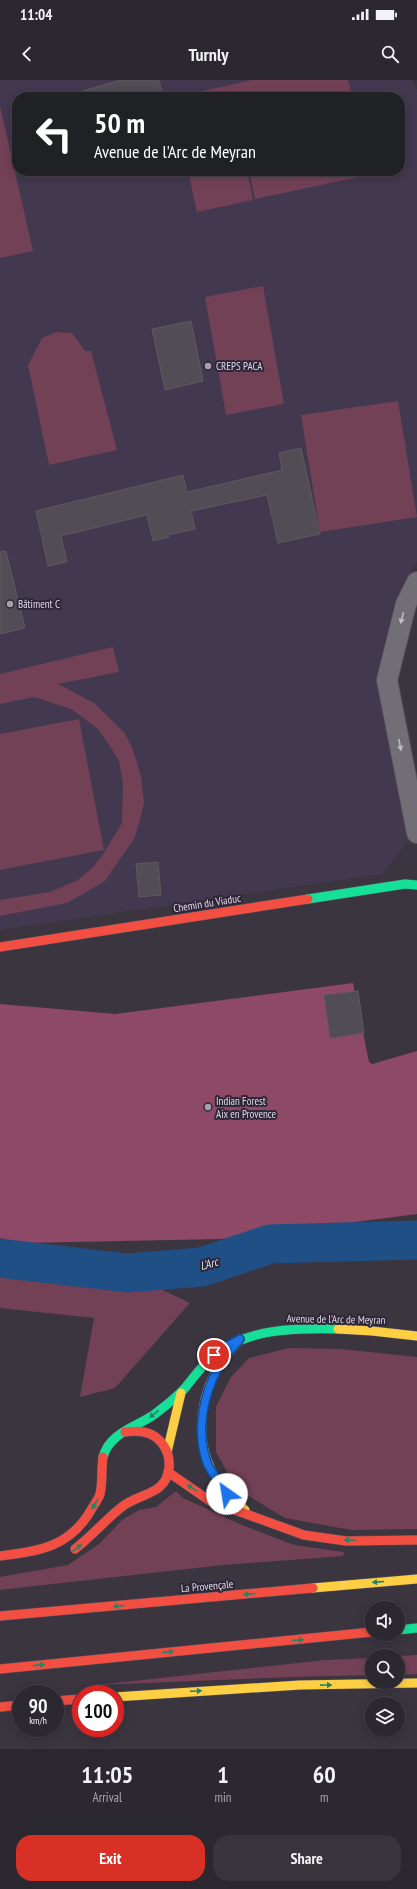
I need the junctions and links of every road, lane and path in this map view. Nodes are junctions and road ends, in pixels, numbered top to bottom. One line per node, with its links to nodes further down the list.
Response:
1 (417, 582): 2 (street, one-way to 2)
2 (417, 833)
3 (417, 885): 4 (main road, Chemin du Viaduc)
4 (0, 947)
5 (417, 1336): 6 (main road, Avenue de l'Arc de Meyran)
6 (240, 1339): 7 (main road, Avenue de l'Arc de Meyran); 15 (main road)
7 (181, 1393): 8 (main road, Avenue de l'Arc de Meyran, one-way to 8); 9 (main road, Avenue de l'Arc de Meyran)
8 (125, 1432): 9 (main road); 10 (main road, Avenue de l'Arc de Meyran)
9 (167, 1452): 11 (main road, Avenue de l'Arc de Meyran)
10 (102, 1466): 12 (main road); 18 (main road, Avenue de l'Arc de Meyran, one-way to 18)
11 (168, 1472): 14 (main road); 15 (main road, one-way to 11)
12 (112, 1486)
13 (123, 1495): 14 (main road)
14 (142, 1496): 17 (main road, one-way to 14)
15 (252, 1517): 16 (main road, one-way to 15)
16 (417, 1540)
17 (69, 1554)
18 (0, 1556)
19 (417, 1579): 20 (main road, La Provençale, one-way to 20)
20 (0, 1616)
21 (417, 1628): 22 (main road)
22 (405, 1629)
23 (365, 1633): 24 (main road, one-way to 23)
24 (0, 1669)
25 (417, 1683): 26 (main road, one-way to 25)
26 (124, 1696)
27 (12, 1706): 28 (main road)
28 (0, 1707)

